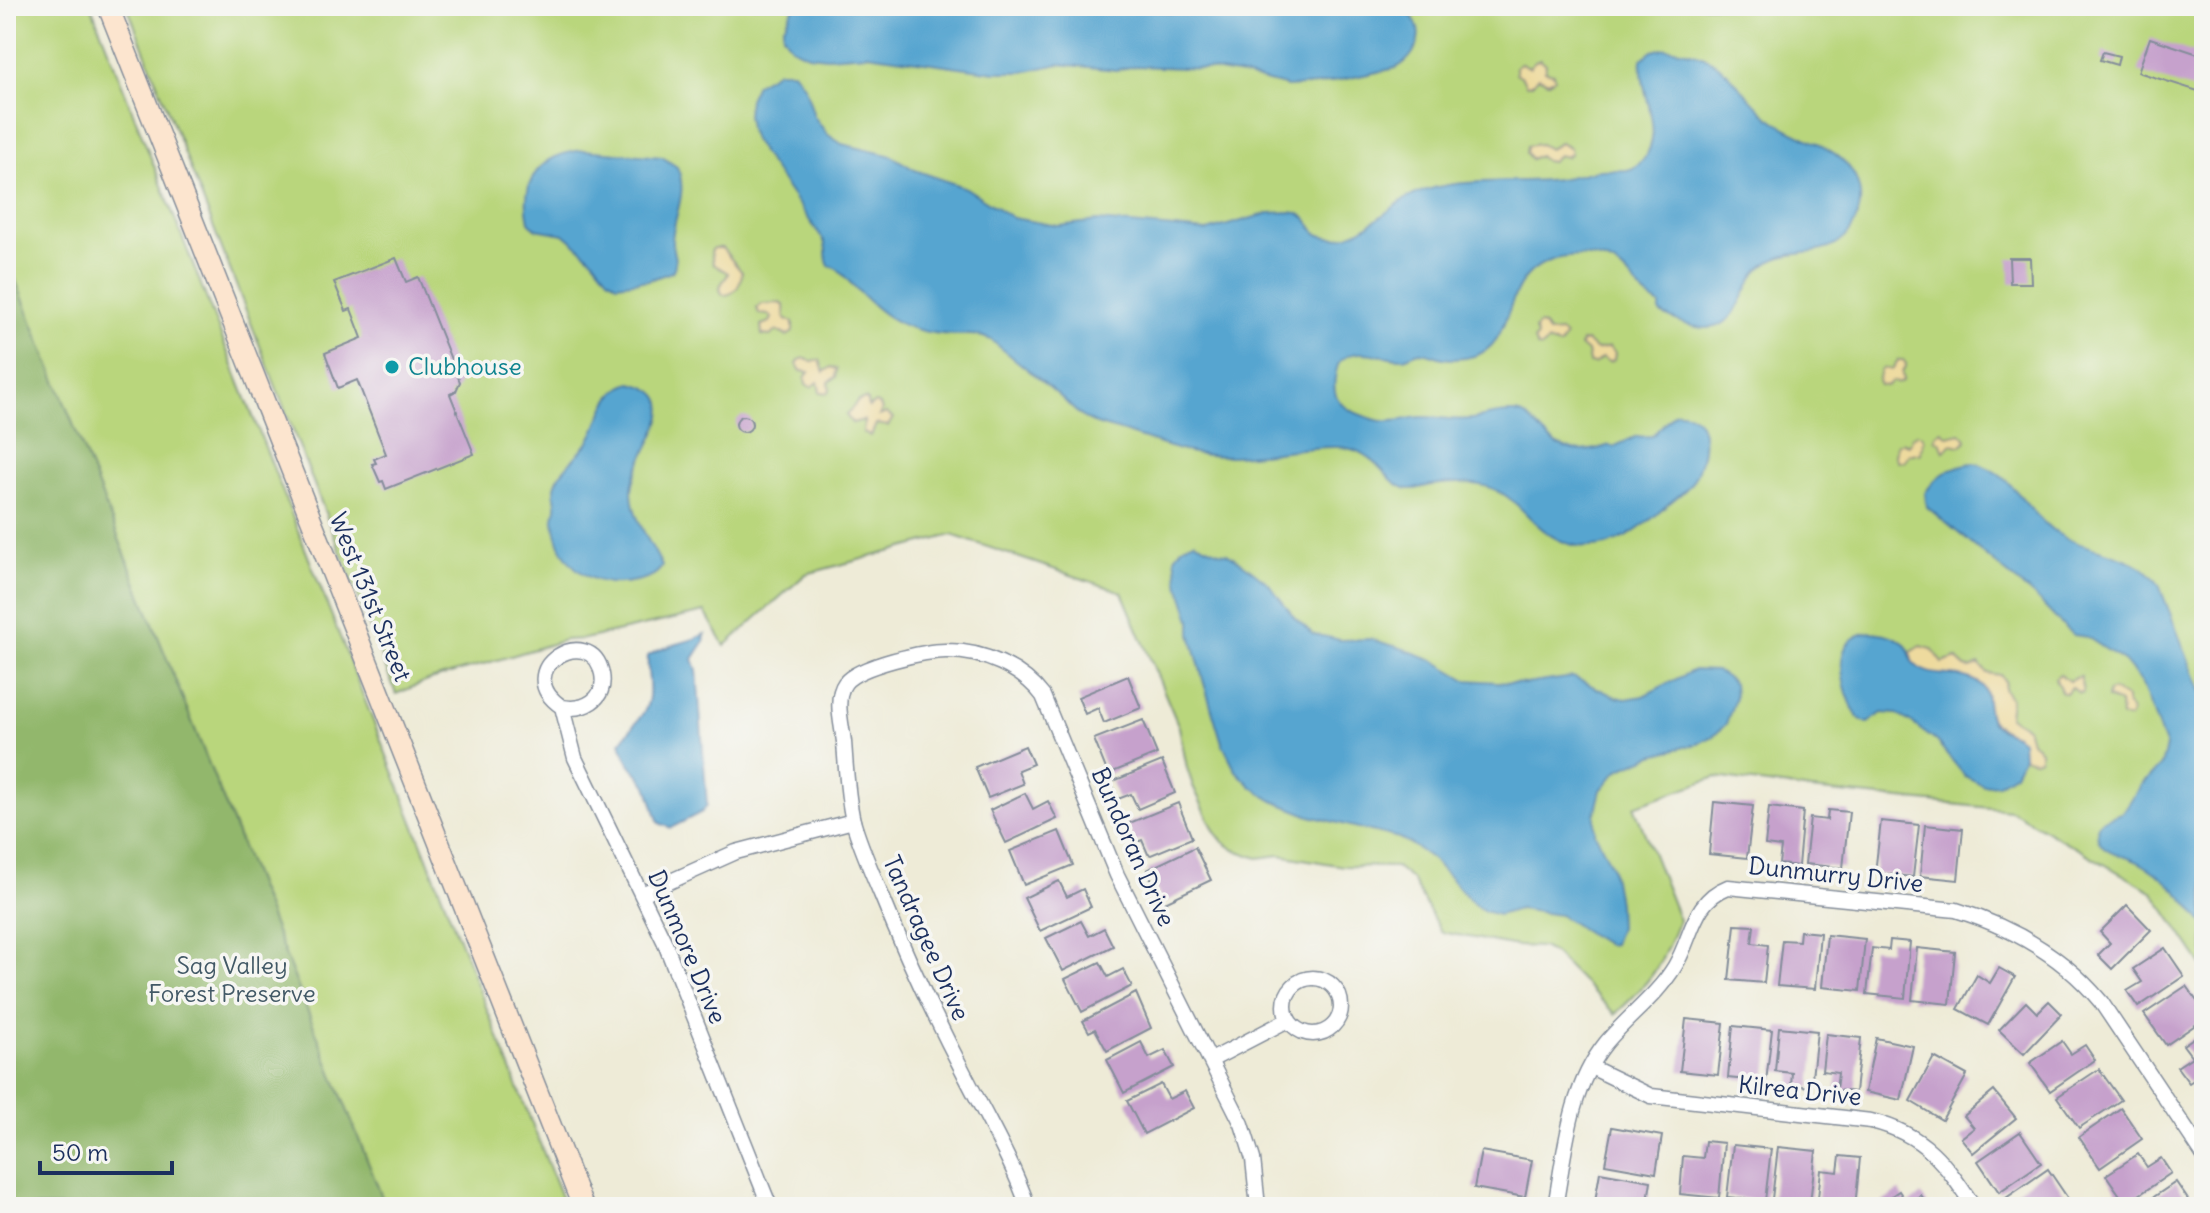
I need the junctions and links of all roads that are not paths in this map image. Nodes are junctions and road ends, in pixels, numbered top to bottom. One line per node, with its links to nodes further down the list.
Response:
1 (108, 6): 10 (street, West 131st Street)
2 (854, 676): 4 (street, Tandragee Drive); 7 (street, Bundoran Drive)
3 (562, 707): 3 (street, Dunmore Drive); 5 (street, Dunmore Drive)
4 (853, 821): 5 (street); 12 (street, Tandragee Drive)
5 (642, 894): 11 (street, Dunmore Drive)
6 (1288, 1020): 6 (street); 7 (street)
7 (1211, 1060): 13 (street, Bundoran Drive)
8 (1591, 1067): 9 (street, Dunmurry Drive); 14 (street, Dunmurry Drive); 15 (street, Kilrea Drive)
9 (2204, 1156)
10 (583, 1207)
11 (770, 1207)
12 (1028, 1207)
13 (1258, 1207)
14 (1555, 1207)
15 (1974, 1207)

